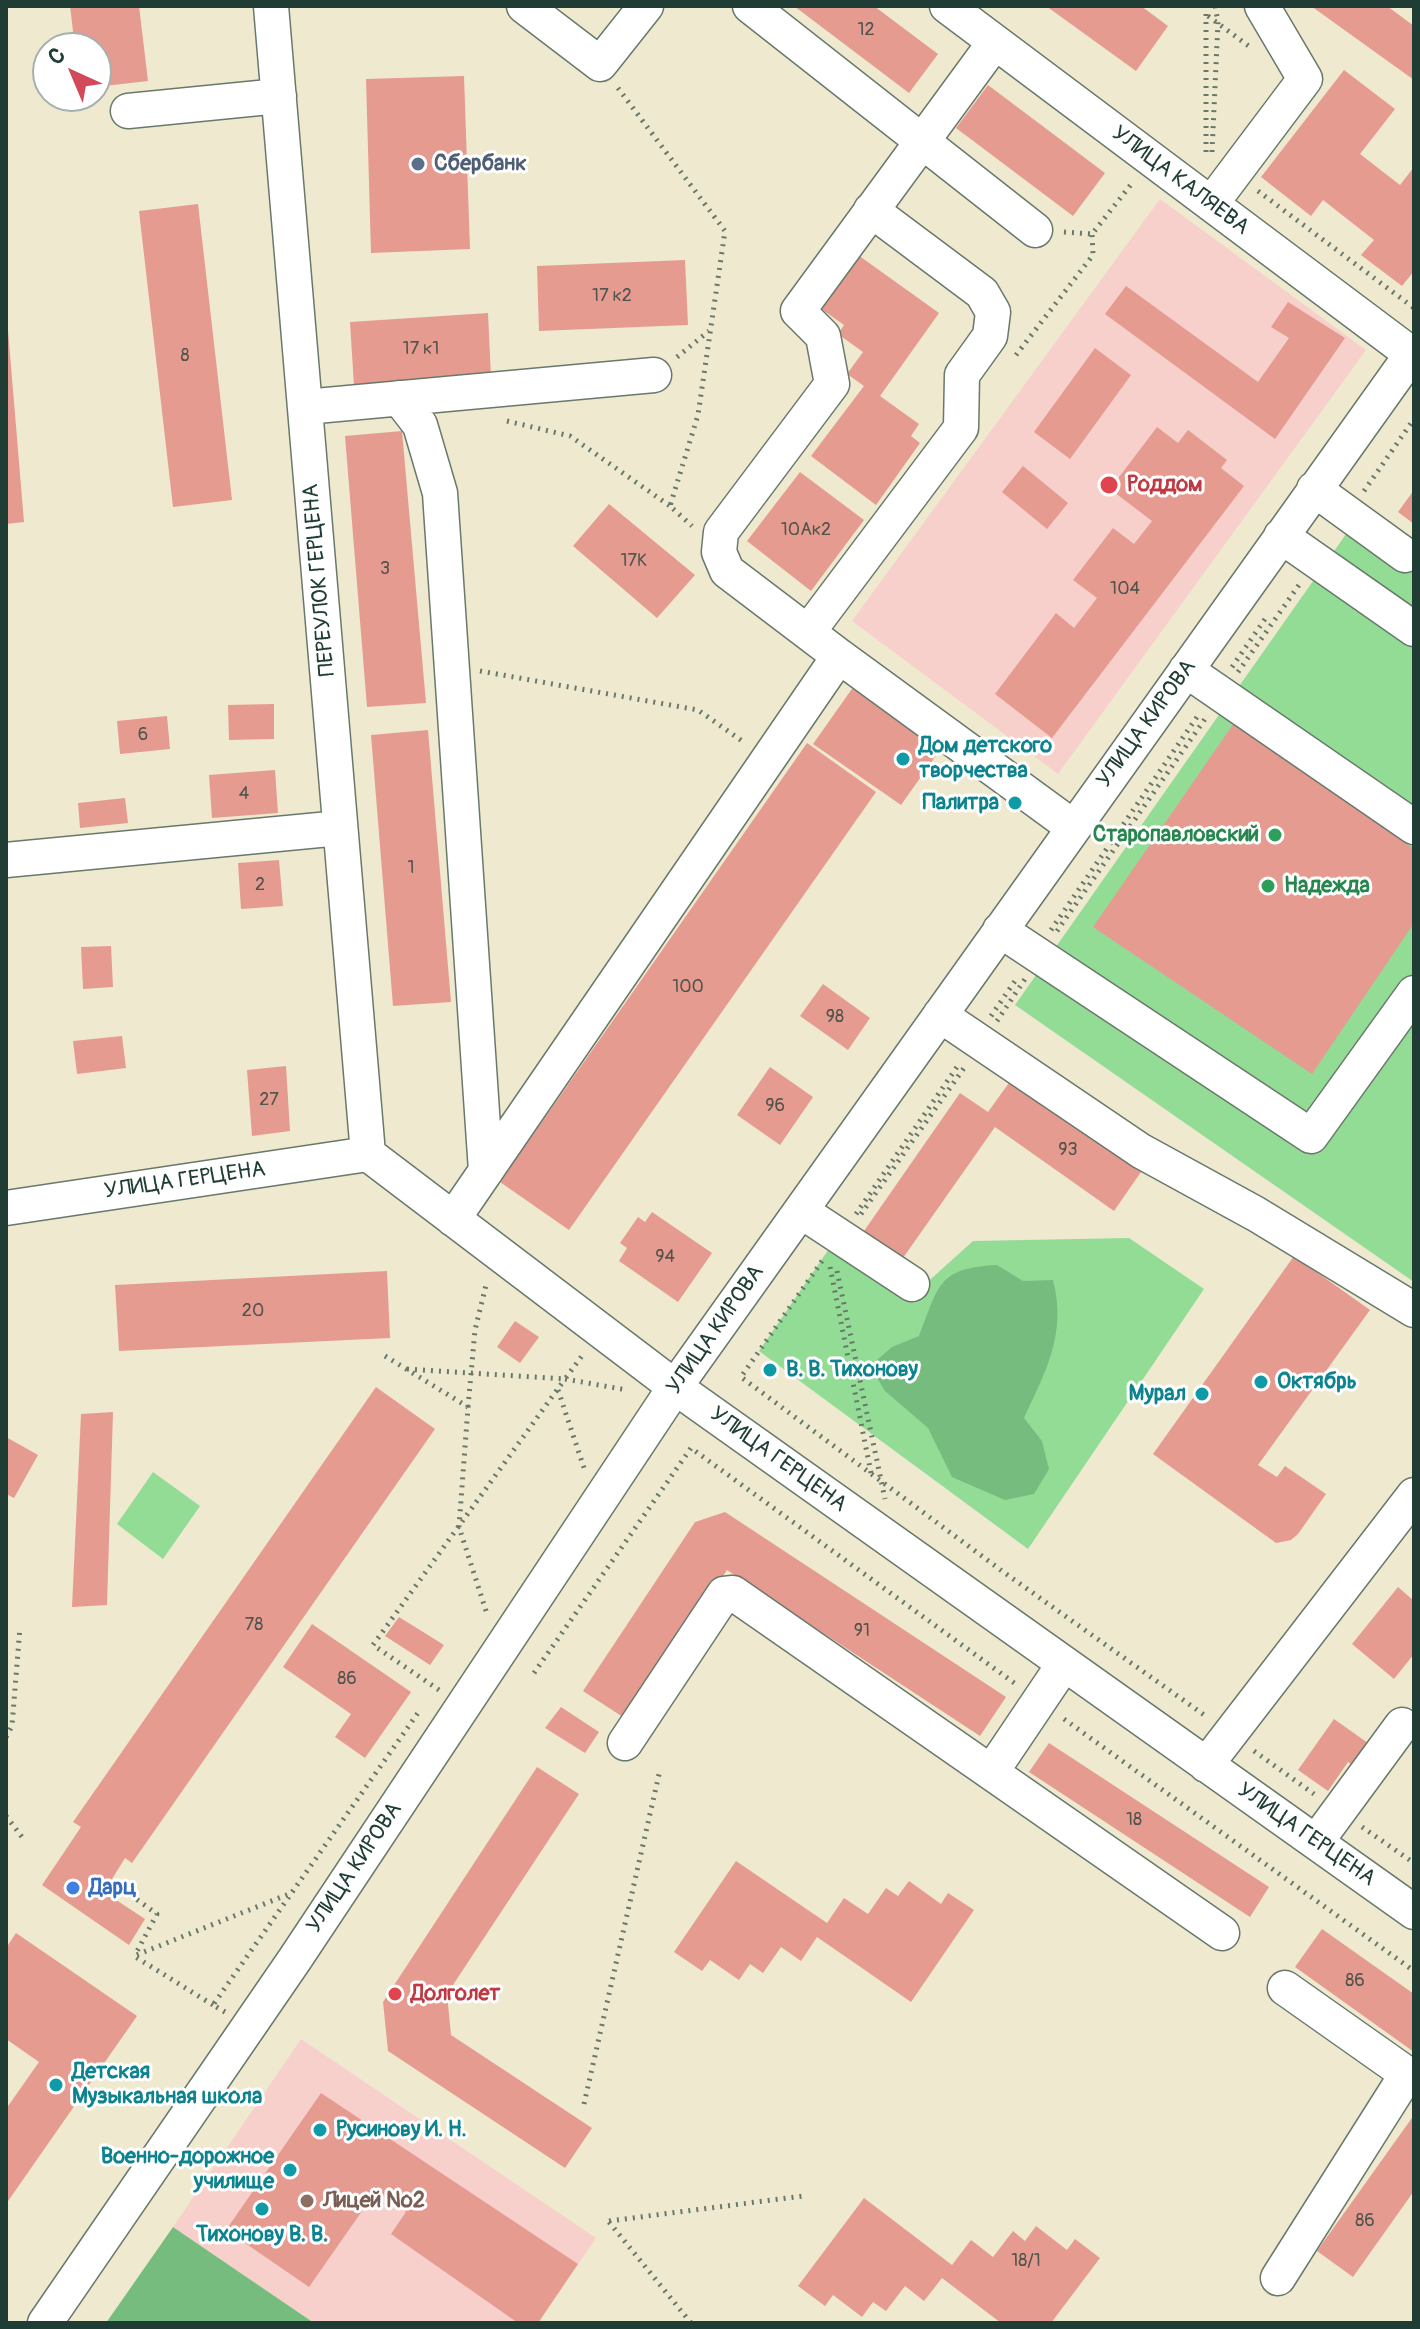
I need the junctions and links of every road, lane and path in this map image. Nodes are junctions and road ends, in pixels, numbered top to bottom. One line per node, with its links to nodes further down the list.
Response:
1 (271, 6): 14 (street, ПЕРЕУЛОК ГЕРЦЕНА)
2 (524, 6): 13 (street)
3 (646, 6): 13 (street)
4 (750, 6): 16 (street)
5 (947, 6): 11 (street, УЛИЦА КАЛЯЕВА)
6 (1206, 6): 9 (path)
7 (1215, 6): 10 (path)
8 (1262, 6): 18 (street)
9 (1208, 16): 10 (path); 18 (path)
10 (1218, 22): 12 (path); 18 (path)
11 (995, 42): 16 (street); 17 (street, УЛИЦА КАЛЯЕВА)
12 (1254, 50)
13 (600, 64): 24 (path)
14 (279, 96): 15 (street); 29 (street, ПЕРЕУЛОК ГЕРЦЕНА)
15 (128, 111)
16 (922, 141): 20 (street); 21 (street)
17 (1151, 159): 19 (street, УЛИЦА КАЛЯЕВА); 22 (path)
18 (1220, 168): 19 (street); 23 (path)
19 (1211, 204): 25 (street, УЛИЦА КАЛЯЕВА)
20 (871, 210): 36 (street); 41 (street)
21 (1035, 230): 22 (path)
22 (1092, 234): 26 (path)
23 (1414, 308)
24 (711, 330): 27 (path); 33 (path)
25 (1413, 353): 32 (street, УЛИЦА КИРОВА)
26 (1008, 366)
27 (654, 375): 28 (street)
28 (399, 398): 29 (street); 43 (street)
29 (305, 407): 49 (street, ПЕРЕУЛОК ГЕРЦЕНА)
30 (1414, 419): 34 (path)
31 (504, 420): 33 (path)
32 (1314, 489): 34 (street); 35 (street, УЛИЦА КИРОВА)
33 (670, 506): 36 (path)
34 (1348, 514): 37 (street)
35 (1281, 536): 38 (street); 44 (street, УЛИЦА КИРОВА)
36 (719, 552): 41 (street)
37 (1405, 555)
38 (1315, 561): 40 (street); 45 (path)
39 (1267, 615): 45 (path)
40 (1414, 629)
41 (808, 632): 42 (street)
42 (839, 656): 46 (street); 47 (street)
43 (452, 666): 46 (path); 57 (street)
44 (1186, 670): 45 (street); 47 (street, УЛИЦА КИРОВА)
45 (1219, 693): 48 (street); 52 (path)
46 (768, 759): 57 (street)
47 (1073, 827): 51 (street, УЛИЦА КИРОВА)
48 (1414, 827)
49 (340, 828): 50 (street); 56 (street, ПЕРЕУЛОК ГЕРЦЕНА)
50 (6, 860)
51 (1000, 930): 52 (street); 54 (street, УЛИЦА КИРОВА)
52 (1037, 955): 53 (street); 55 (path)
53 (1414, 993)
54 (940, 1015): 55 (street); 59 (street, УЛИЦА КИРОВА)
55 (979, 1041): 61 (path); 64 (street)
56 (368, 1154): 58 (street, УЛИЦА ГЕРЦЕНА); 60 (street, УЛИЦА ГЕРЦЕНА)
57 (486, 1171): 60 (street)
58 (6, 1208)
59 (801, 1211): 61 (street); 70 (street, УЛИЦА КИРОВА)
60 (453, 1219): 70 (street, УЛИЦА ГЕРЦЕНА)
61 (842, 1238): 63 (street); 77 (path)
62 (490, 1267): 68 (path)
63 (912, 1284)
64 (1414, 1310)
65 (591, 1344): 69 (path)
66 (385, 1356): 67 (path)
67 (406, 1369): 68 (path); 73 (path)
68 (471, 1373): 69 (path); 73 (path)
69 (565, 1379): 71 (path); 72 (path)
70 (675, 1387): 83 (street, УЛИЦА ГЕРЦЕНА); 85 (street, УЛИЦА КИРОВА)
71 (558, 1389): 75 (path); 80 (path)
72 (637, 1392)
73 (468, 1407): 80 (path)
74 (691, 1448): 84 (path)
75 (585, 1470)
76 (871, 1474): 76 (path); 77 (path)
77 (880, 1481): 79 (path); 86 (path)
78 (1414, 1495): 86 (street)
79 (897, 1508)
80 (459, 1527): 81 (path); 85 (path)
81 (487, 1614)
82 (20, 1627): 87 (path)
83 (1064, 1664): 90 (street, УЛИЦА ГЕРЦЕНА); 92 (street)
84 (534, 1673)
85 (463, 1706): 108 (street, УЛИЦА КИРОВА)
86 (1230, 1734): 90 (street); 94 (path)
87 (6, 1737)
88 (1408, 1737): 94 (street)
89 (625, 1743): 92 (street)
90 (1206, 1765): 96 (street, УЛИЦА ГЕРЦЕНА)
91 (660, 1770): 105 (path)
92 (992, 1771): 101 (street)
93 (6, 1816): 95 (path)
94 (1348, 1817): 96 (street); 97 (path)
95 (25, 1841)
96 (1325, 1849): 100 (street, УЛИЦА ГЕРЦЕНА)
97 (1414, 1863)
98 (111, 1881): 102 (path)
99 (291, 1893): 102 (path)
100 (1414, 1912)
101 (1222, 1933)
102 (134, 1956): 104 (path)
103 (1285, 1988): 107 (street)
104 (213, 2005)
105 (584, 2104)
106 (803, 2196): 109 (path)
107 (1278, 2278)
108 (45, 2323)
109 (691, 2323)

